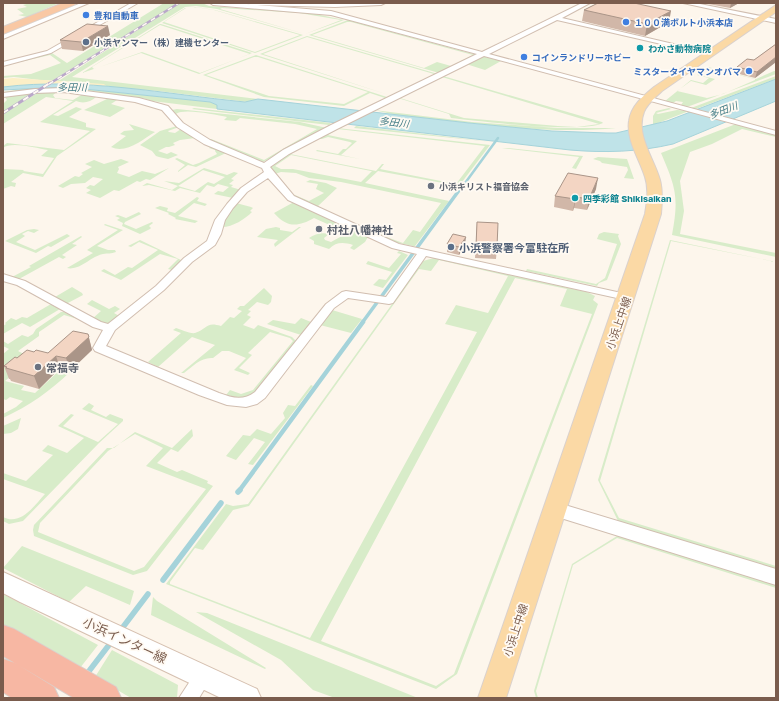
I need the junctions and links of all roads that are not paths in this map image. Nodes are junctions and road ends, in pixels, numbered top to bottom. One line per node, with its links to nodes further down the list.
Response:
1 (71, 3): 13 (highway)
2 (86, 3): 14 (street)
3 (135, 3): 17 (street)
4 (213, 3): 16 (street)
5 (250, 3): 6 (street)
6 (381, 3)
7 (587, 3): 10 (street)
8 (686, 3): 11 (street)
9 (776, 8): 11 (main road, 小浜上中線)
10 (556, 18): 15 (street); 16 (street)
11 (760, 18): 12 (street); 15 (main road, 小浜上中線)
12 (776, 21)
13 (3, 31)
14 (3, 37)
15 (710, 53): 19 (main road, 小浜上中線)
16 (484, 54): 19 (street); 21 (street)
17 (3, 64)
18 (3, 95): 21 (street)
19 (647, 97): 20 (street); 24 (main road, 小浜上中線)
20 (776, 133)
21 (267, 169): 22 (street); 25 (street)
22 (418, 251): 24 (street); 25 (street)
23 (3, 277): 25 (street)
24 (626, 297): 26 (main road, 小浜上中線)
25 (110, 328)
26 (555, 509): 27 (street); 36 (main road, 小浜上中線)
27 (776, 577)
28 (3, 582): 31 (main road, 小浜インター線)
29 (3, 639): 33 (highway)
30 (3, 674): 32 (highway)
31 (202, 678): 34 (street); 35 (main road, 小浜インター線)
32 (42, 698)
33 (104, 698)
34 (188, 698)
35 (248, 698)
36 (492, 698)

